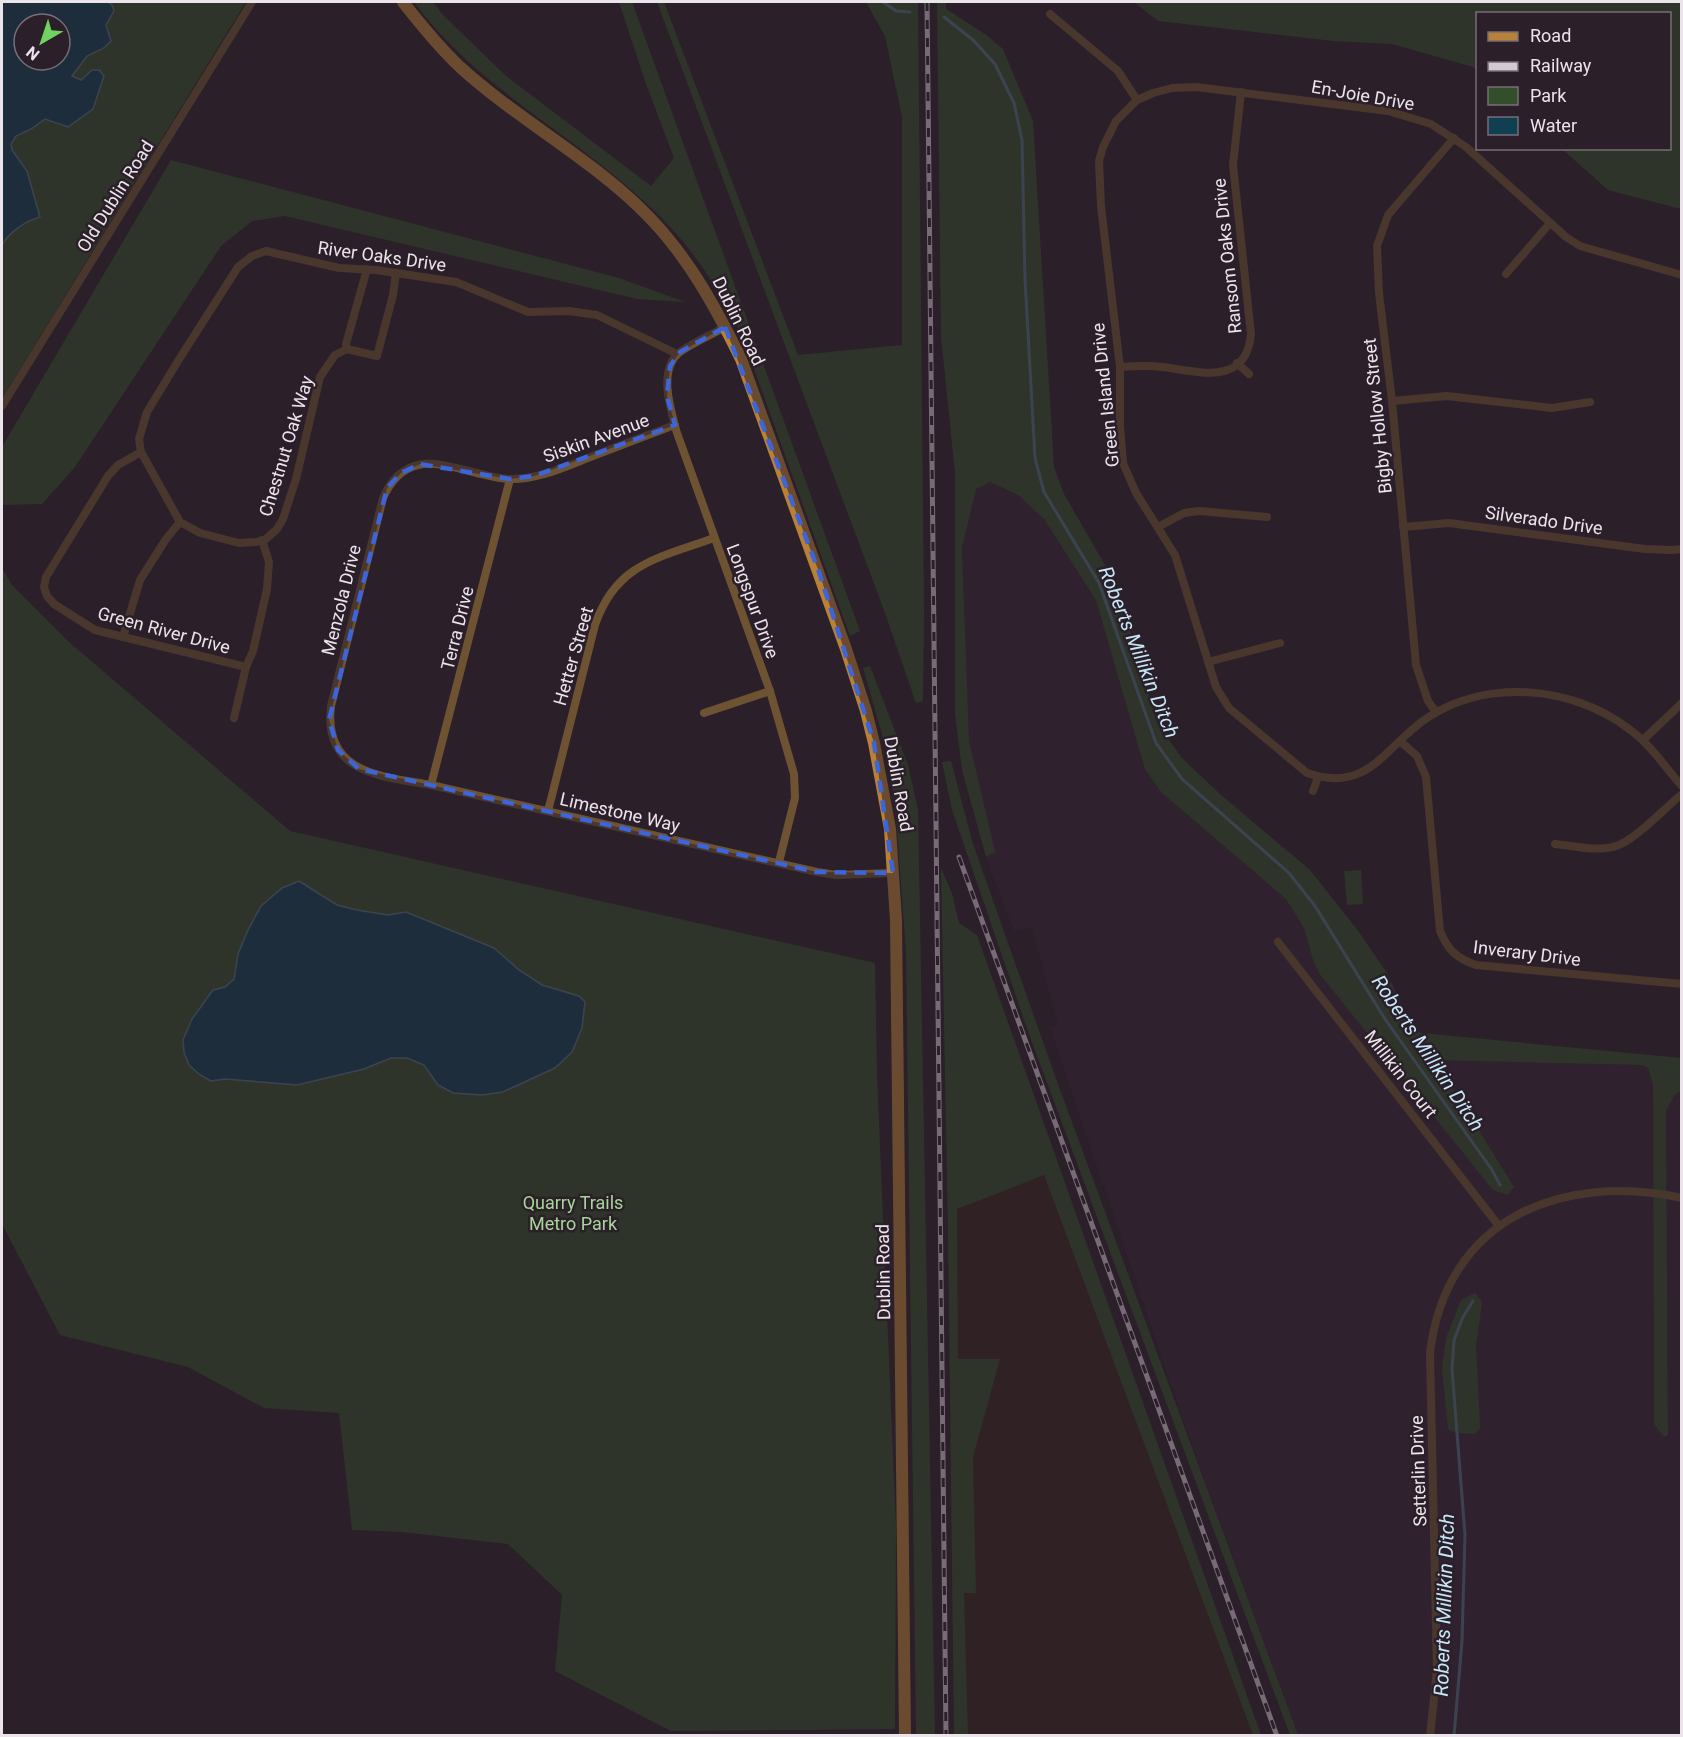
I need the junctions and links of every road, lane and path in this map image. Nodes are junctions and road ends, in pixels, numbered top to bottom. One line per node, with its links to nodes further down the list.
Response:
1 (252, 2): 20 (street, Old Dublin Road)
2 (403, 2): 12 (main road, Dublin Road)
3 (1050, 14): 5 (street)
4 (1241, 92): 5 (street, En-Joie Drive); 6 (street, En-Joie Drive); 15 (street, Ransom Oaks Drive)
5 (1137, 100): 16 (street, Green Island Drive)
6 (1454, 138): 7 (street, En-Joie Drive); 18 (street, Bigby Hollow Street)
7 (1550, 223): 10 (street); 11 (street, En-Joie Drive)
8 (367, 269): 9 (street, River Oaks Drive); 13 (street); 22 (street, River Oaks Drive)
9 (396, 273): 13 (street); 14 (street, River Oaks Drive)
10 (1506, 274)
11 (1682, 275)
12 (725, 327): 14 (street); 52 (main road, Dublin Road)
13 (347, 349): 30 (street, Chestnut Oak Way)
14 (677, 354): 21 (street, Longspur Drive)
15 (1237, 363): 16 (street); 17 (street)
16 (1120, 367): 27 (street, Green Island Drive)
17 (1249, 374)
18 (1392, 401): 19 (street); 28 (street, Bigby Hollow Street)
19 (1590, 402)
20 (2, 406)
21 (675, 425): 24 (street, Siskin Avenue); 29 (street, Longspur Drive)
22 (141, 453): 26 (street); 32 (street, Green River Drive)
23 (420, 464): 24 (street, Siskin Avenue); 43 (street, Menzola Drive)
24 (510, 479): 45 (street, Terra Drive)
25 (1267, 517): 27 (street)
26 (180, 522): 30 (street, Chestnut Oak Way); 32 (street)
27 (1158, 527): 34 (street, Green Island Drive)
28 (1403, 527): 31 (street, Silverado Drive); 38 (street, Bigby Hollow Street)
29 (714, 538): 36 (street, Longspur Drive); 49 (street, Hetter Street)
30 (262, 540): 35 (street)
31 (1682, 549)
32 (123, 637): 35 (street, Green River Drive)
33 (1280, 643): 34 (street)
34 (1208, 662): 44 (street, Green Island Drive)
35 (246, 667): 40 (street)
36 (770, 691): 39 (street); 51 (street, Longspur Drive)
37 (1682, 703): 41 (street)
38 (1436, 712): 41 (street); 42 (street)
39 (704, 713)
40 (234, 718)
41 (1643, 740): 46 (street)
42 (1400, 741): 44 (street); 54 (street, Inverary Drive)
43 (345, 759): 45 (street, Limestone Way)
44 (1318, 777): 47 (street)
45 (432, 785): 49 (street, Limestone Way)
46 (1682, 786)
47 (1313, 791)
48 (1682, 794): 50 (street)
49 (548, 811): 51 (street, Limestone Way)
50 (1555, 844)
51 (779, 862): 52 (street, Limestone Way)
52 (893, 873): 57 (main road, Dublin Road)
53 (1278, 942): 56 (street, Millikin Court)
54 (1682, 984)
55 (1682, 1198): 56 (street, Setterlin Drive)
56 (1499, 1226): 58 (street, Setterlin Drive)
57 (905, 1736)
58 (1430, 1736)

